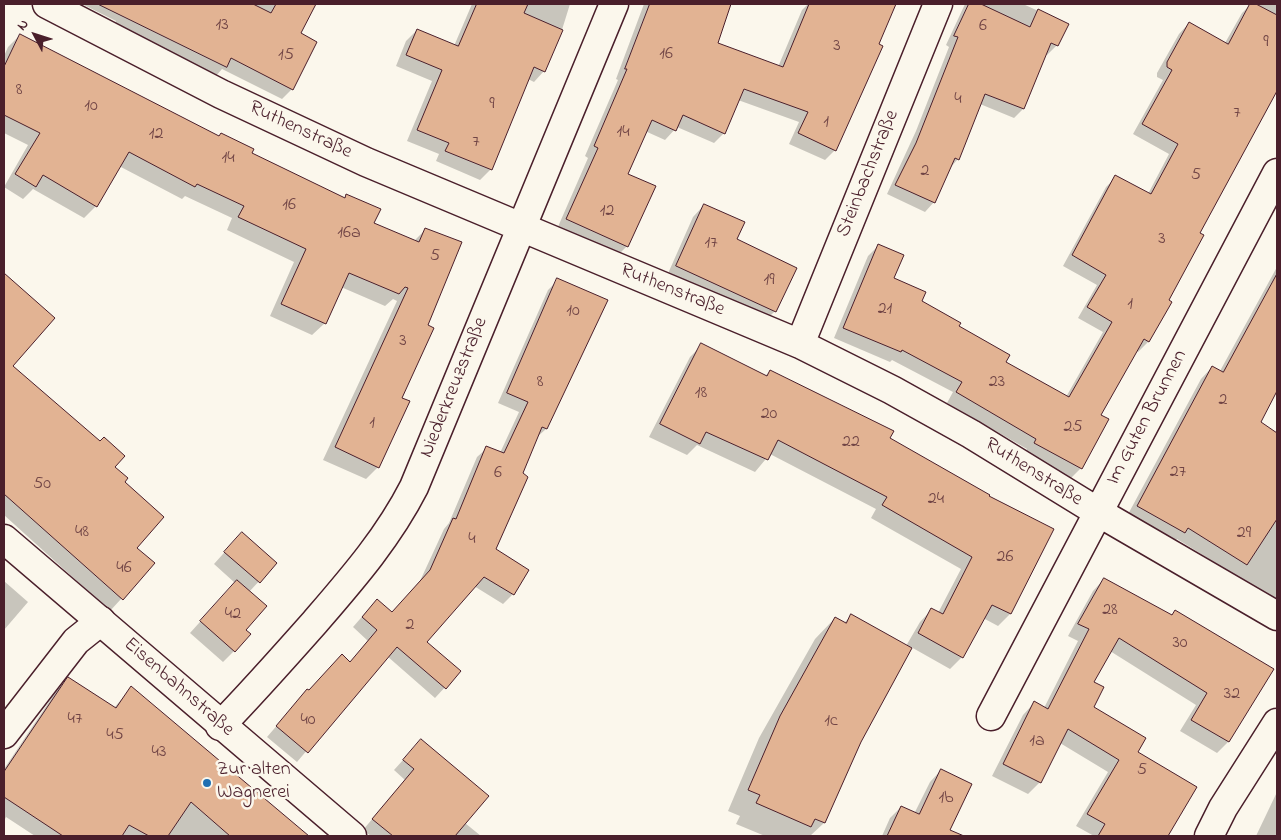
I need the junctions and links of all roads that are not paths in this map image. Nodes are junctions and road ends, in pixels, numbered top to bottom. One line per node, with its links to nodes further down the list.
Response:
1 (47, 4): 5 (street, Ruthenstraße)
2 (614, 4): 5 (street, Niederkreuzstraße)
3 (938, 4): 6 (street, Steinbachstraße)
4 (1277, 173): 7 (street, Im Guten Brunnen)
5 (521, 228): 6 (street, Ruthenstraße); 13 (street, Niederkreuzstraße)
6 (800, 344): 7 (street, Ruthenstraße)
7 (1098, 512): 9 (street, Ruthenstraße); 11 (street, Im Guten Brunnen)
8 (4, 539): 10 (street, Eisenbahnstraße)
9 (1277, 616)
10 (101, 621): 13 (street, Eisenbahnstraße); 14 (street)
11 (990, 716)
12 (1277, 723): 16 (street)
13 (220, 726): 15 (street, Eisenbahnstraße)
14 (4, 734)
15 (352, 836)
16 (1209, 836)

